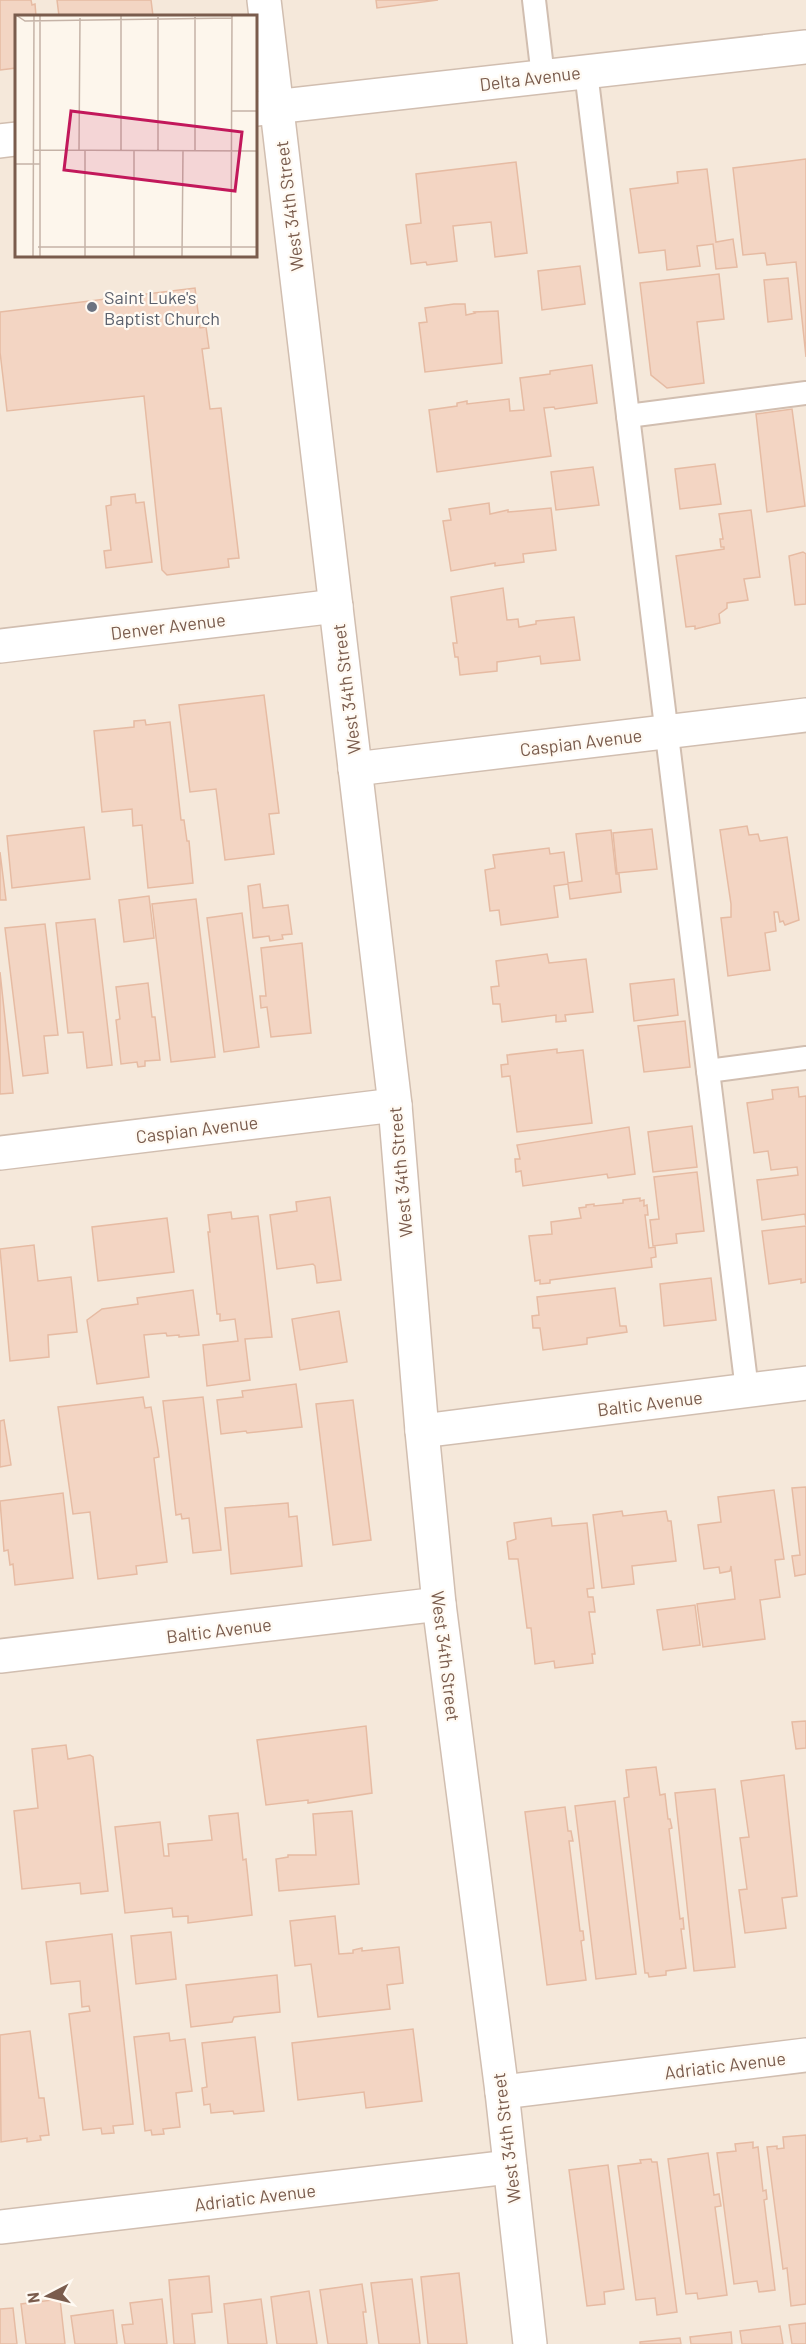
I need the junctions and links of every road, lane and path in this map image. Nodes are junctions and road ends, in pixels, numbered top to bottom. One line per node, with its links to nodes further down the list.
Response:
1 (264, 0): 6 (street, West 34th Street)
2 (534, 0): 5 (lane)
3 (806, 47): 4 (street, Delta Avenue)
4 (586, 72): 5 (street, Delta Avenue); 10 (lane)
5 (543, 77): 6 (street, Delta Avenue)
6 (266, 108): 11 (street, West 34th Street)
7 (15, 139): 8 (street)
8 (0, 141)
9 (806, 393): 10 (lane)
10 (628, 416): 14 (lane)
11 (336, 606): 12 (street, Denver Avenue); 15 (street, West 34th Street)
12 (0, 646)
13 (806, 715): 14 (street, Caspian Avenue)
14 (666, 732): 15 (street, Caspian Avenue); 17 (lane)
15 (355, 769): 18 (street, West 34th Street)
16 (806, 1058): 17 (lane)
17 (708, 1071): 21 (lane)
18 (395, 1105): 19 (street, Caspian Avenue); 22 (street, West 34th Street)
19 (0, 1153)
20 (806, 1383): 21 (street, Baltic Avenue)
21 (747, 1390): 22 (street, Baltic Avenue)
22 (422, 1431): 23 (street, West 34th Street)
23 (439, 1604): 24 (street, Baltic Avenue); 26 (street, West 34th Street)
24 (0, 1656)
25 (806, 2055): 26 (street, Adriatic Avenue)
26 (502, 2092): 27 (street, West 34th Street)
27 (510, 2167): 28 (street, Adriatic Avenue); 29 (street, West 34th Street)
28 (0, 2227)
29 (530, 2344)

